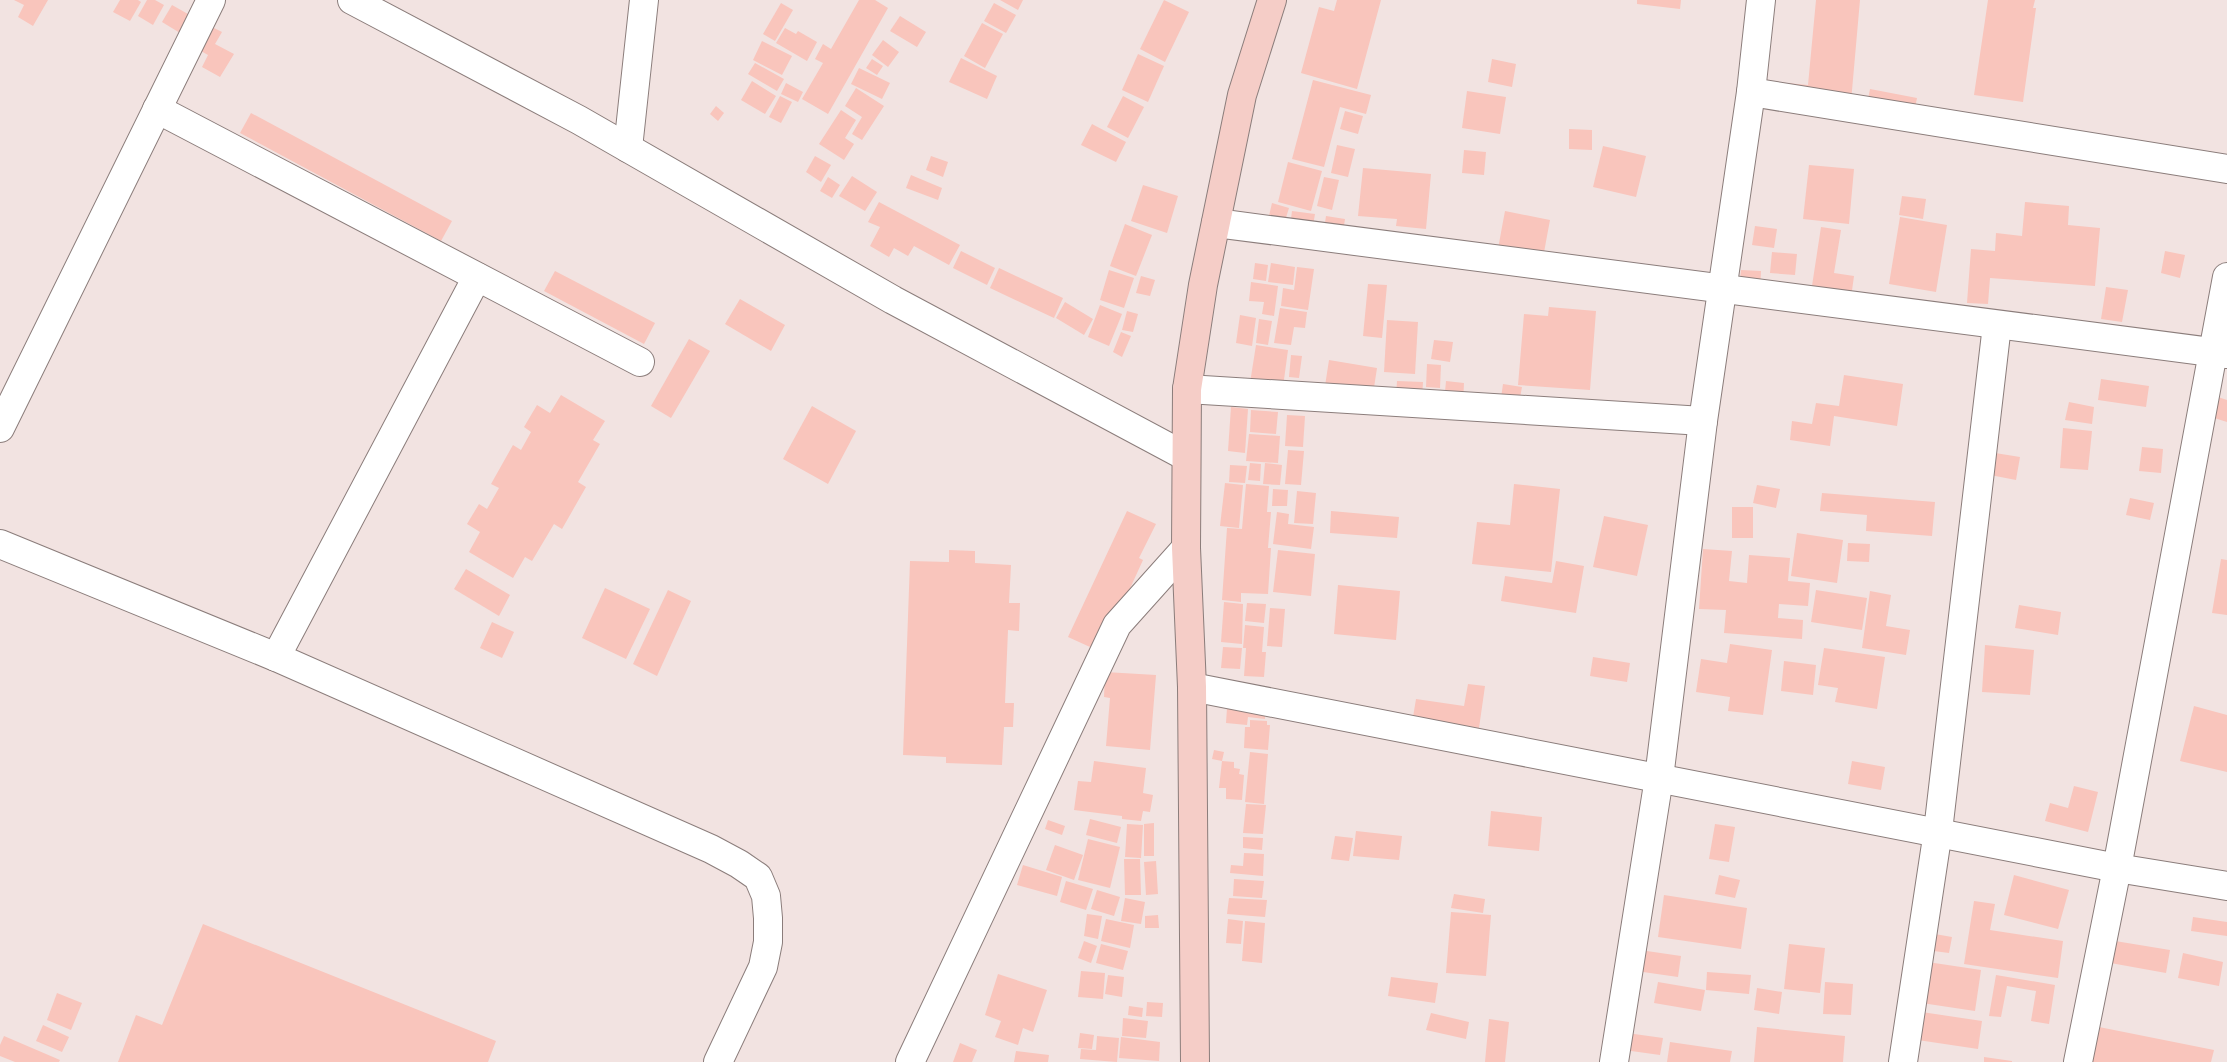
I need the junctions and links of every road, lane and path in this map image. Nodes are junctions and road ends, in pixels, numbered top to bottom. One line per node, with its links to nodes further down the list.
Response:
1 (211, 0): 7 (street)
2 (352, 0): 8 (street)
3 (644, 0): 8 (street)
4 (1272, 0): 10 (street)
5 (1761, 0): 6 (street)
6 (1751, 92): 9 (street); 13 (street)
7 (157, 109): 11 (street); 19 (street)
8 (628, 148): 20 (street)
9 (2227, 169)
10 (1216, 222): 13 (street); 17 (street)
11 (477, 277): 16 (street); 23 (street)
12 (2227, 277): 15 (street)
13 (1724, 288): 14 (street); 18 (street)
14 (1997, 325): 15 (street); 26 (street)
15 (2219, 353): 27 (street)
16 (640, 362)
17 (1187, 389): 18 (street); 20 (street)
18 (1703, 422): 25 (street)
19 (0, 428)
20 (1185, 456): 22 (street)
21 (0, 544): 23 (street)
22 (1186, 548): 24 (street); 30 (street)
23 (276, 657): 29 (street)
24 (1192, 687): 25 (street); 31 (street)
25 (1659, 778): 26 (street); 32 (street)
26 (1938, 831): 27 (street); 33 (street)
27 (2117, 868): 28 (street); 34 (street)
28 (2227, 886)
29 (718, 1062)
30 (910, 1062)
31 (1195, 1062)
32 (1614, 1062)
33 (1903, 1062)
34 (2078, 1062)

